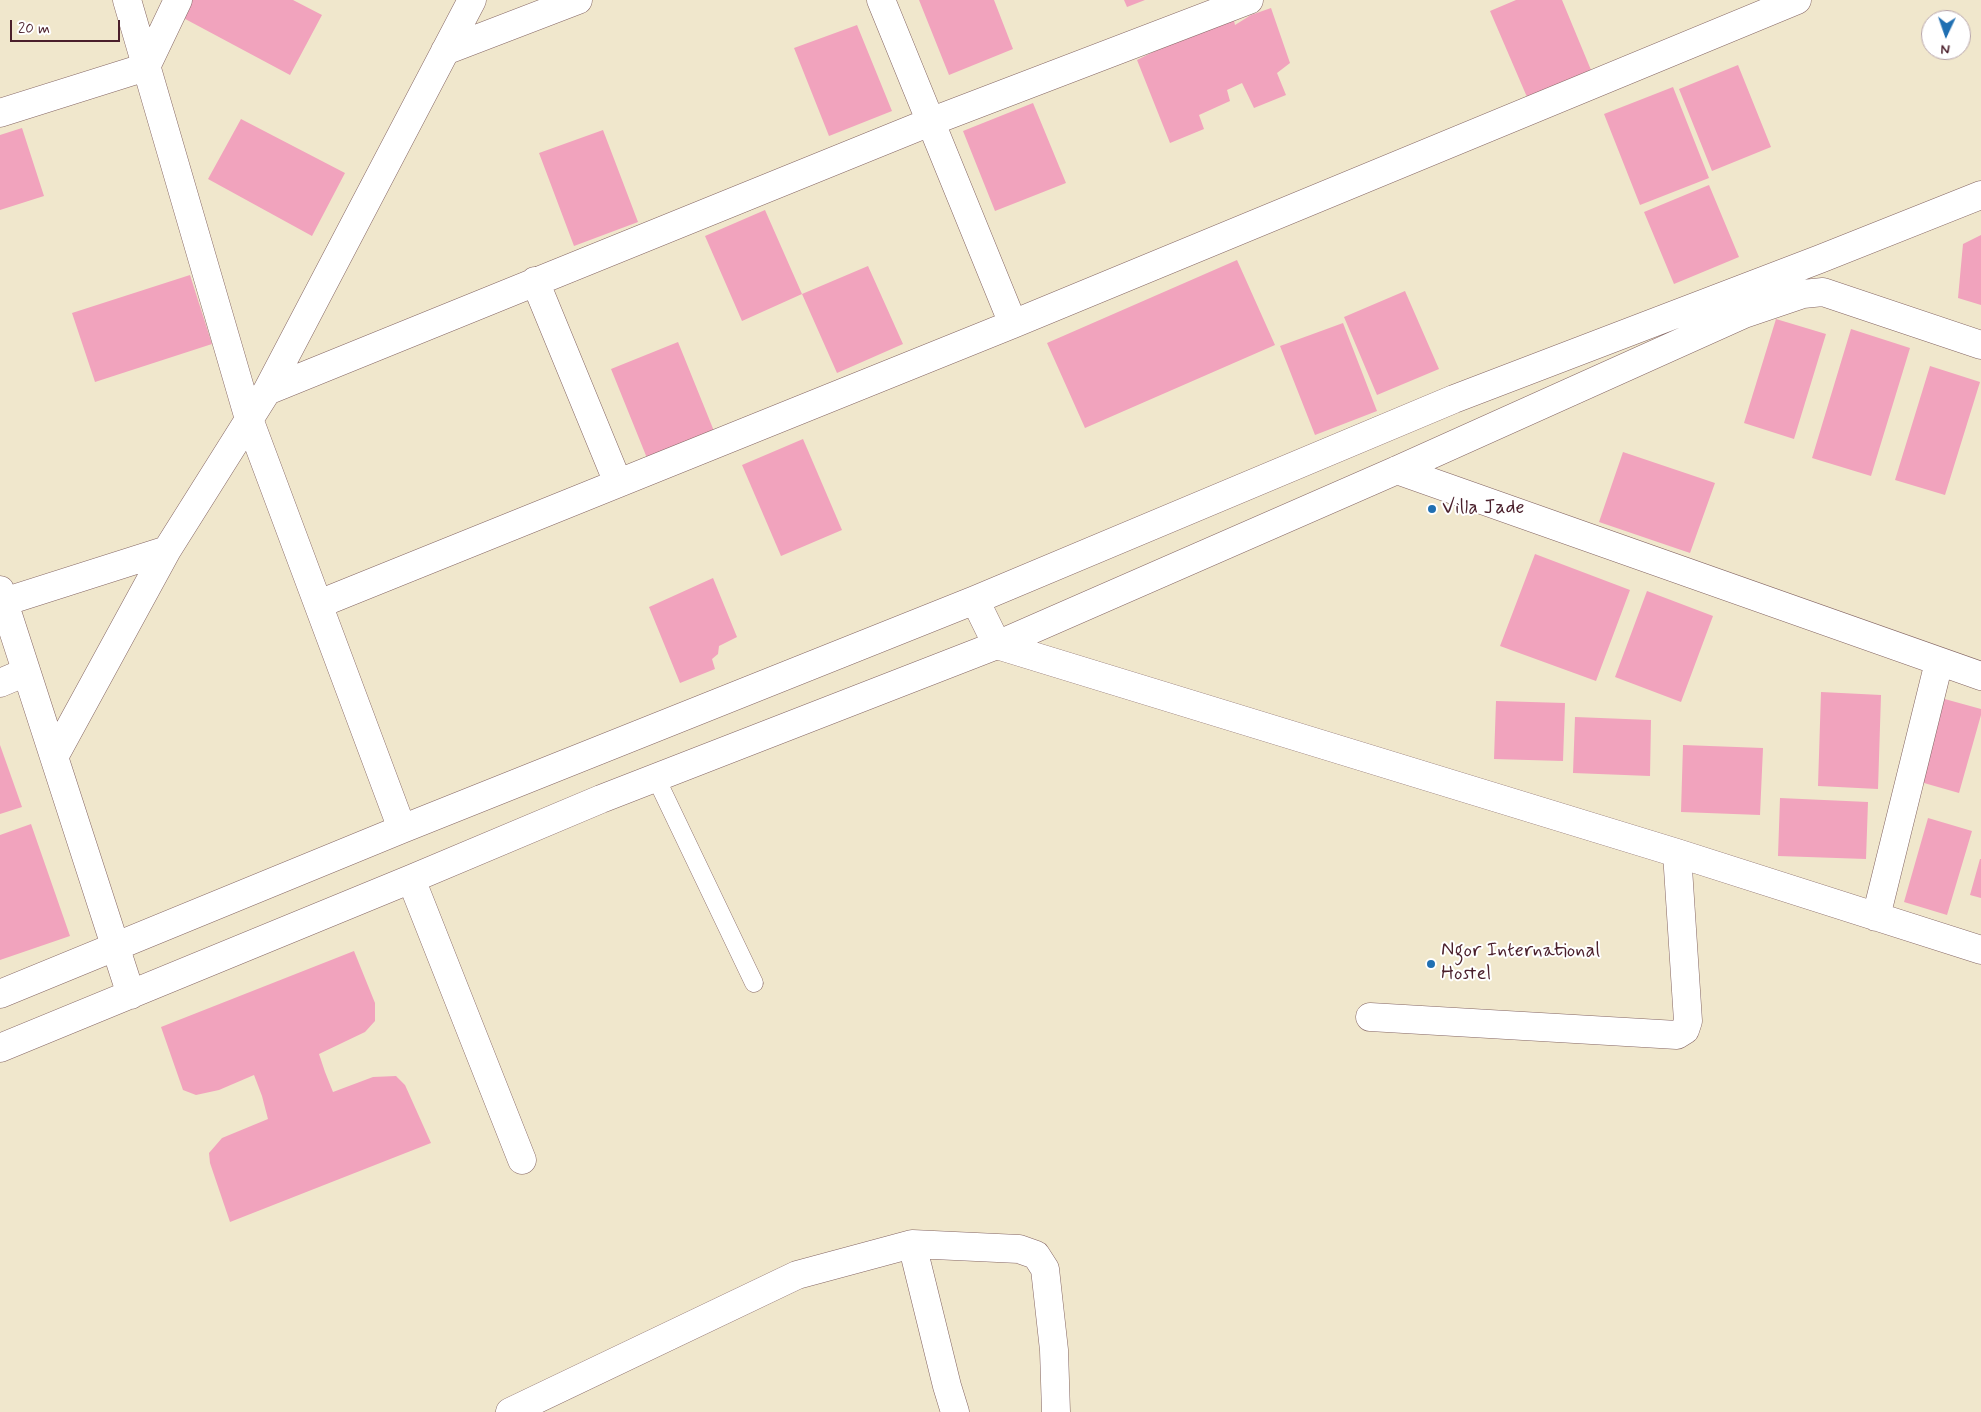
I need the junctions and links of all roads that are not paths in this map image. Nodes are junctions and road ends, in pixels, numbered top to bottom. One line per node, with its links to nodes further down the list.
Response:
1 (127, 0): 9 (street)
2 (178, 0): 9 (street)
3 (472, 0): 8 (street)
4 (578, 0): 8 (street)
5 (881, 0): 11 (street)
6 (1249, 0): 11 (street)
7 (1797, 0): 14 (street)
8 (445, 51): 16 (street)
9 (146, 67): 10 (street); 17 (street)
10 (0, 113)
11 (930, 122): 13 (street); 14 (street)
12 (1981, 195): 22 (street)
13 (536, 281): 16 (street); 19 (street)
14 (1013, 324): 19 (street)
15 (1981, 345): 18 (street)
16 (267, 391): 17 (street)
17 (248, 419): 20 (street); 23 (street)
18 (1397, 470): 24 (street); 25 (street)
19 (618, 483): 23 (street)
20 (168, 550): 21 (street); 29 (street)
21 (2, 596): 26 (street)
22 (975, 600): 24 (street); 31 (street)
23 (319, 604): 31 (street)
24 (997, 645): 30 (street); 32 (street)
25 (1940, 662): 27 (street); 34 (street)
26 (26, 672): 28 (street); 29 (street)
27 (1981, 676)
28 (0, 683)
29 (54, 757): 35 (street)
30 (656, 778): 33 (street); 37 (lane)
31 (402, 829): 35 (street)
32 (1677, 854): 34 (street); 40 (street)
33 (412, 879): 39 (street); 42 (street)
34 (1876, 917): 36 (street)
35 (116, 947): 38 (street); 39 (street)
36 (1981, 950)
37 (754, 983)
38 (0, 994)
39 (131, 995): 41 (street)
40 (1370, 1017)
41 (0, 1048)
42 (522, 1160)
43 (912, 1244): 44 (street); 45 (street); 46 (street)
44 (510, 1412)
45 (955, 1412)
46 (1056, 1412)

